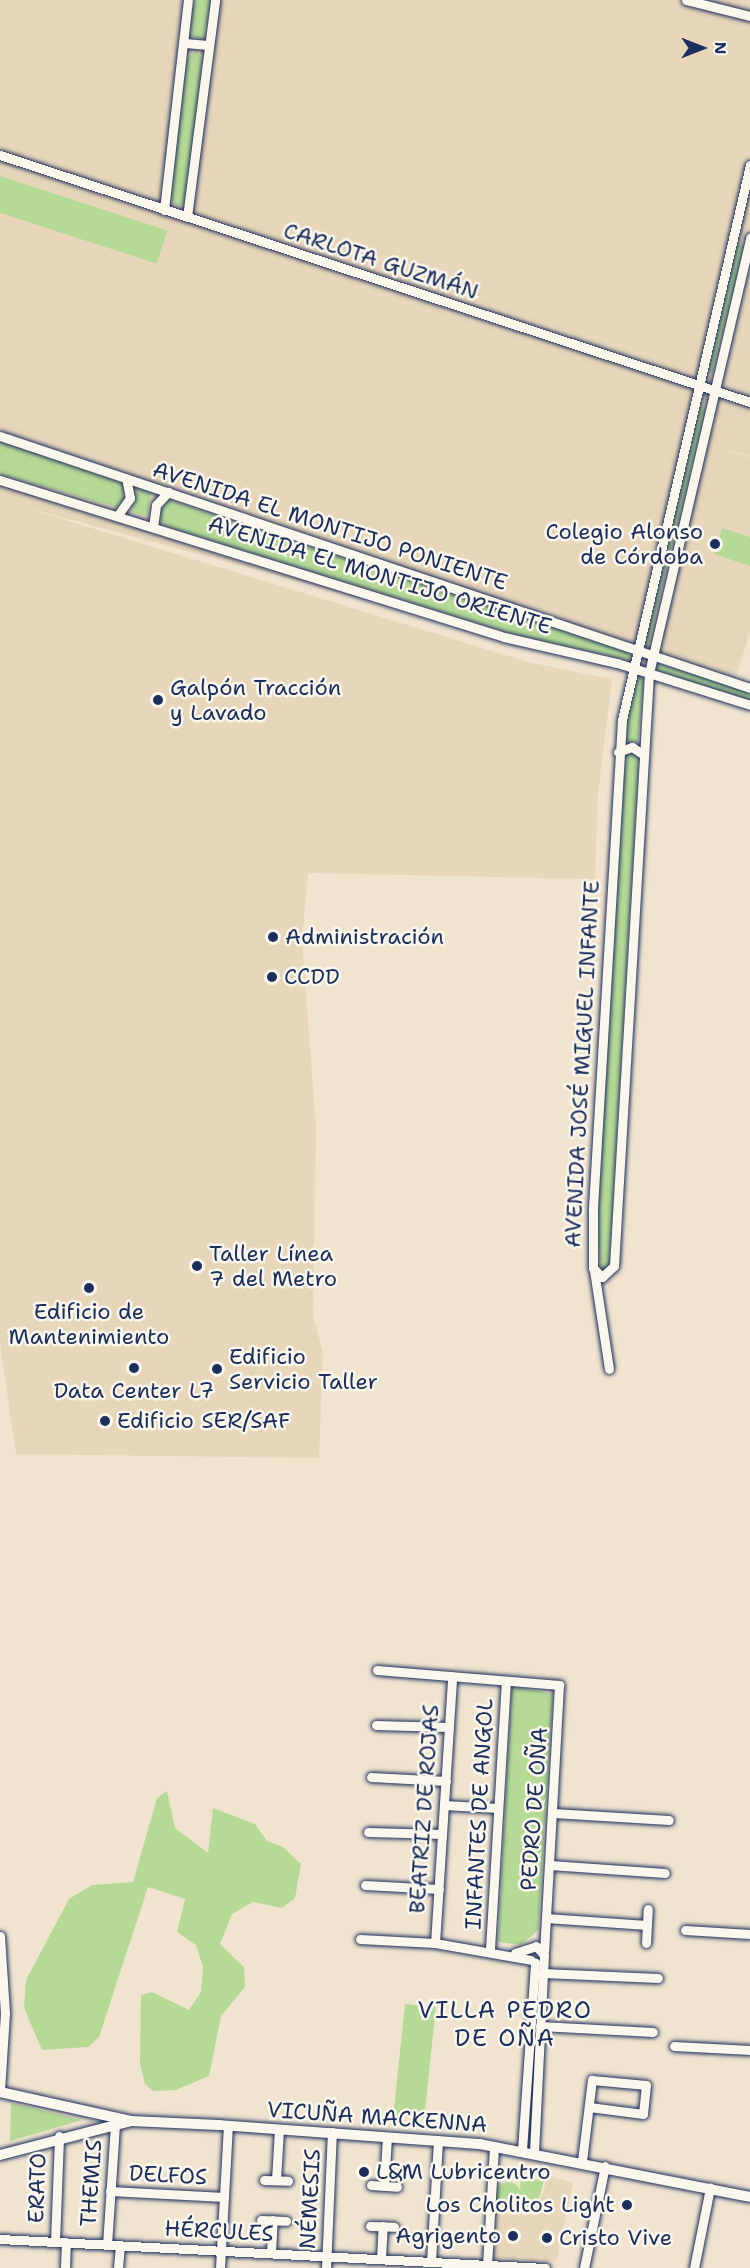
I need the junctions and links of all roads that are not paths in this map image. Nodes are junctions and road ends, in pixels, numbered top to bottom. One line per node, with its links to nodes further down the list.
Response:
1 (189, 0): 5 (street)
2 (214, 0): 6 (street)
3 (686, 0): 4 (street)
4 (750, 16)
5 (183, 43): 6 (street); 9 (street)
6 (209, 45): 10 (street)
7 (0, 155): 9 (street, CARLOTA GUZMÁN)
8 (750, 165): 11 (street, AVENIDA JOSÉ MIGUEL INFANTE)
9 (164, 210): 10 (street, CARLOTA GUZMÁN)
10 (188, 218): 13 (street, CARLOTA GUZMÁN)
11 (734, 233): 12 (street); 13 (street, AVENIDA JOSÉ MIGUEL INFANTE)
12 (750, 238): 14 (street, AVENIDA JOSÉ MIGUEL INFANTE)
13 (698, 386): 14 (street, CARLOTA GUZMÁN); 22 (street, AVENIDA JOSÉ MIGUEL INFANTE)
14 (714, 391): 15 (street, CARLOTA GUZMÁN); 23 (street, AVENIDA JOSÉ MIGUEL INFANTE)
15 (750, 402)
16 (0, 436): 17 (street, AVENIDA EL MONTIJO PONIENTE)
17 (126, 478): 19 (street, AVENIDA EL MONTIJO PONIENTE); 20 (street)
18 (0, 480): 20 (street, AVENIDA EL MONTIJO ORIENTE)
19 (168, 492): 21 (street); 22 (street, AVENIDA EL MONTIJO PONIENTE)
20 (118, 515): 21 (street, AVENIDA EL MONTIJO ORIENTE)
21 (153, 527): 24 (street, AVENIDA EL MONTIJO ORIENTE)
22 (636, 652): 23 (street, AVENIDA EL MONTIJO PONIENTE); 24 (street, AVENIDA JOSÉ MIGUEL INFANTE)
23 (652, 656): 25 (street, AVENIDA JOSÉ MIGUEL INFANTE); 26 (street, AVENIDA EL MONTIJO PONIENTE)
24 (632, 667): 25 (street, AVENIDA EL MONTIJO ORIENTE); 28 (street, AVENIDA JOSÉ MIGUEL INFANTE)
25 (650, 673): 27 (street, AVENIDA EL MONTIJO ORIENTE); 29 (street, AVENIDA JOSÉ MIGUEL INFANTE)
26 (750, 688)
27 (750, 705)
28 (618, 752): 29 (street); 30 (street, AVENIDA JOSÉ MIGUEL INFANTE)
29 (644, 755): 30 (street, AVENIDA JOSÉ MIGUEL INFANTE)
30 (594, 1270): 31 (street)
31 (609, 1369)
32 (377, 1670): 33 (street)
33 (452, 1677): 34 (street); 36 (street, BEATRIZ DE ROJAS)
34 (506, 1681): 40 (street, INFANTES DE ANGOL); 41 (street, PEDRO DE OÑA)
35 (376, 1725): 36 (street)
36 (449, 1728): 38 (street, BEATRIZ DE ROJAS)
37 (371, 1778): 38 (street)
38 (446, 1781): 39 (street, BEATRIZ DE ROJAS)
39 (444, 1805): 40 (street); 44 (street, BEATRIZ DE ROJAS)
40 (498, 1808): 58 (street, INFANTES DE ANGOL)
41 (553, 1813): 42 (street); 45 (street, PEDRO DE OÑA)
42 (669, 1820)
43 (368, 1832): 44 (street)
44 (442, 1834): 48 (street, BEATRIZ DE ROJAS)
45 (550, 1865): 46 (street); 50 (street, PEDRO DE OÑA)
46 (665, 1873)
47 (365, 1885): 48 (street)
48 (439, 1888): 56 (street, BEATRIZ DE ROJAS)
49 (648, 1909): 51 (street)
50 (546, 1918): 51 (street); 59 (street, PEDRO DE OÑA)
51 (647, 1925): 57 (street)
52 (685, 1930): 53 (street)
53 (750, 1934)
54 (0, 1936): 68 (street)
55 (360, 1940): 56 (street)
56 (435, 1942): 58 (street)
57 (646, 1943)
58 (490, 1949): 60 (street)
59 (539, 1951): 60 (street); 61 (street); 62 (street, PEDRO DE OÑA)
60 (515, 1953): 61 (street)
61 (533, 1961): 79 (street)
62 (543, 1973): 63 (street); 64 (street, PEDRO DE OÑA)
63 (658, 1978)
64 (540, 2026): 65 (street); 80 (street, PEDRO DE OÑA)
65 (652, 2032)
66 (674, 2046): 67 (street)
67 (750, 2050)
68 (0, 2092): 70 (main road)
69 (589, 2107): 69 (street); 82 (street)
70 (131, 2121): 71 (main road, VICUÑA MACKENNA); 72 (main road, VICUÑA MACKENNA)
71 (115, 2124): 75 (main road, VICUÑA MACKENNA); 91 (street, THEMIS)
72 (228, 2126): 73 (main road, VICUÑA MACKENNA); 92 (street)
73 (279, 2129): 74 (main road, VICUÑA MACKENNA); 85 (street)
74 (332, 2133): 76 (main road, VICUÑA MACKENNA); 107 (street, NÉMESIS)
75 (59, 2136): 81 (main road, VICUÑA MACKENNA); 101 (street, ERATO)
76 (387, 2137): 77 (main road, VICUÑA MACKENNA); 88 (street)
77 (438, 2140): 78 (main road, VICUÑA MACKENNA); 109 (street)
78 (494, 2146): 79 (main road, VICUÑA MACKENNA); 110 (street)
79 (522, 2150): 80 (main road, VICUÑA MACKENNA)
80 (534, 2152): 82 (main road, VICUÑA MACKENNA)
81 (0, 2155)
82 (582, 2161): 83 (main road, VICUÑA MACKENNA)
83 (605, 2166): 90 (main road, VICUÑA MACKENNA); 117 (street)
84 (264, 2180): 85 (street)
85 (276, 2180): 86 (street)
86 (288, 2181)
87 (370, 2185): 88 (street)
88 (384, 2186): 89 (street)
89 (397, 2187)
90 (710, 2188): 93 (main road, VICUÑA MACKENNA); 118 (street)
91 (110, 2191): 92 (street, DELFOS); 103 (street, THEMIS)
92 (224, 2197): 105 (street)
93 (750, 2197)
94 (261, 2220): 95 (street)
95 (273, 2220): 96 (street); 106 (street)
96 (285, 2221)
97 (370, 2226): 98 (street)
98 (383, 2226): 99 (street); 108 (street)
99 (394, 2227)
100 (0, 2239): 101 (street, HÉRCULES)
101 (55, 2242): 102 (street, HÉRCULES)
102 (66, 2242): 103 (street, HÉRCULES); 111 (street, ERATO)
103 (107, 2245): 104 (street, HÉRCULES)
104 (120, 2245): 105 (street, HÉRCULES); 112 (street, THEMIS)
105 (221, 2251): 106 (street, HÉRCULES); 113 (street)
106 (272, 2253): 107 (street, HÉRCULES)
107 (326, 2256): 108 (street, HÉRCULES); 114 (street, NÉMESIS)
108 (381, 2259): 109 (street, HÉRCULES)
109 (431, 2262): 110 (street, HÉRCULES)
110 (487, 2265): 115 (street, HÉRCULES)
111 (65, 2268)
112 (118, 2268)
113 (220, 2268)
114 (326, 2268)
115 (531, 2268): 116 (street, HÉRCULES)
116 (544, 2268)
117 (584, 2268)
118 (693, 2268)

